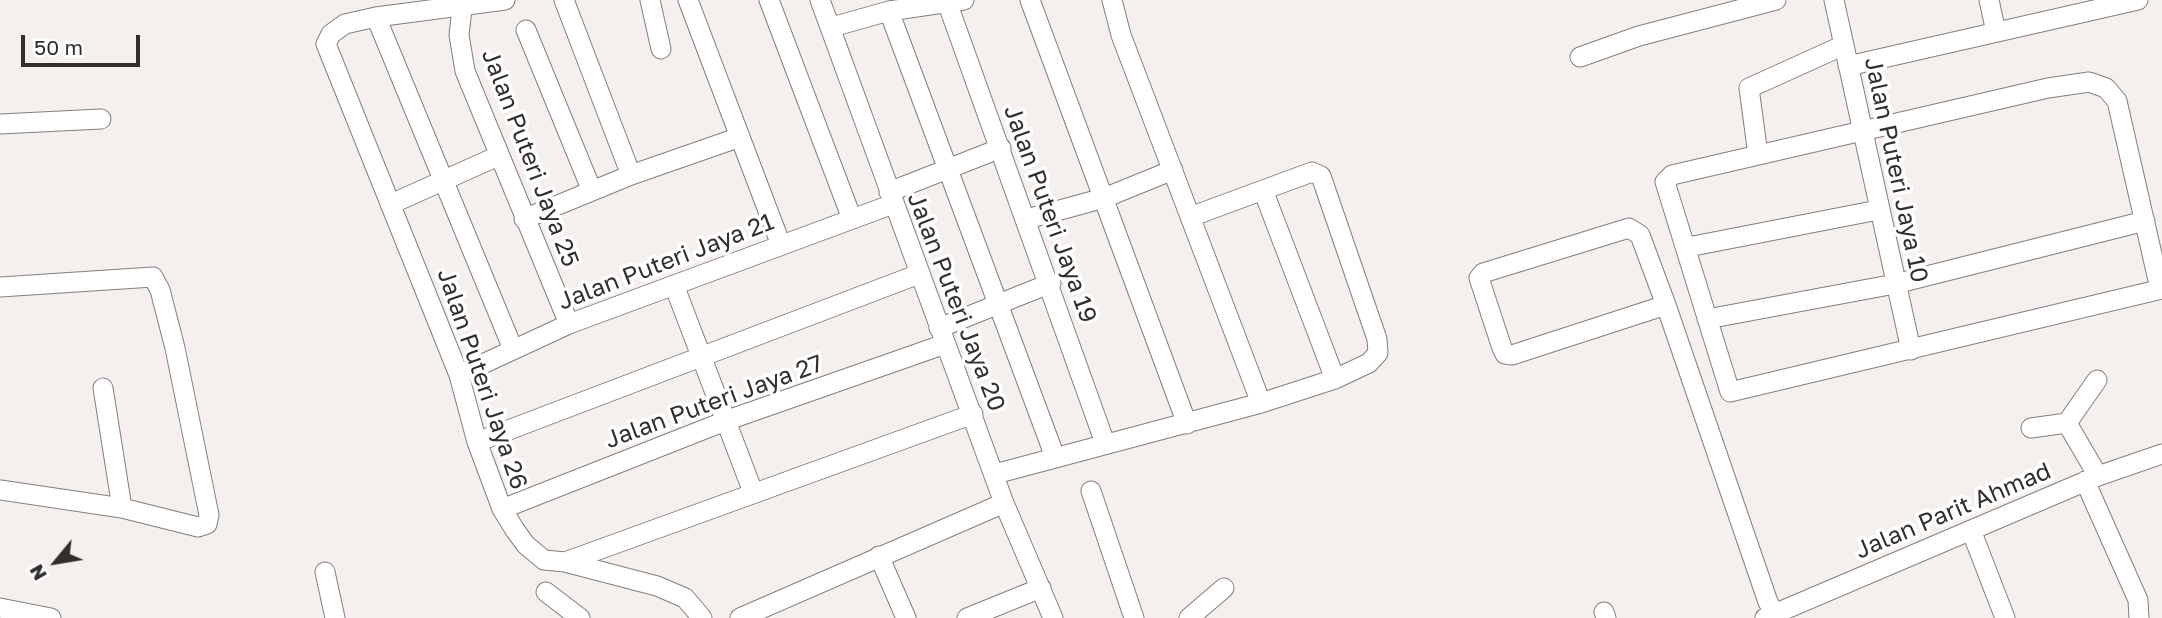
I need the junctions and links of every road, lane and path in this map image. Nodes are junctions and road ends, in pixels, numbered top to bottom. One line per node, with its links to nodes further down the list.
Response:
1 (505, 0): 14 (street)
2 (564, 0): 33 (street)
3 (650, 0): 21 (street)
4 (688, 0): 27 (street)
5 (769, 0): 43 (street)
6 (820, 0): 17 (street, Jalan Puteri Jaya 20)
7 (1030, 0): 38 (street)
8 (1112, 0): 31 (street)
9 (1776, 0): 22 (street)
10 (1835, 0): 20 (street, Jalan Puteri Jaya 10)
11 (1989, 0): 19 (street)
12 (2138, 0): 19 (street)
13 (956, 1): 15 (street); 28 (street, Jalan Puteri Jaya 19)
14 (463, 3): 16 (street); 30 (street, Jalan Puteri Jaya 25)
15 (888, 11): 17 (street); 32 (street)
16 (376, 17): 34 (street); 39 (street, Jalan Puteri Jaya 26)
17 (832, 27): 37 (street, Jalan Puteri Jaya 20)
18 (526, 30): 36 (street)
19 (1996, 32): 23 (street)
20 (1844, 45): 23 (street, Jalan Puteri Jaya 10); 29 (street)
21 (661, 49)
22 (1580, 57)
23 (1848, 66): 26 (street, Jalan Puteri Jaya 10)
24 (101, 119): 25 (street)
25 (0, 124)
26 (1863, 130): 29 (street); 40 (street, Jalan Puteri Jaya 10); 45 (street)
27 (740, 137): 33 (street); 46 (street)
28 (1001, 148): 32 (street, Jalan Puteri Jaya 21); 44 (street, Jalan Puteri Jaya 19)
29 (1758, 155): 47 (street)
30 (498, 156): 34 (street); 42 (street, Jalan Puteri Jaya 25)
31 (1173, 170): 38 (street); 41 (street)
32 (948, 171): 37 (street, Jalan Puteri Jaya 21); 55 (street)
33 (631, 175): 36 (street)
34 (444, 180): 39 (street); 59 (street)
35 (1263, 190): 41 (street); 63 (street); 63 (street)
36 (592, 191): 42 (street)
37 (891, 198): 43 (street, Jalan Puteri Jaya 21); 48 (street, Jalan Puteri Jaya 20)
38 (1104, 198): 44 (street); 70 (street)
39 (391, 204): 62 (street, Jalan Puteri Jaya 26)
40 (1878, 210): 47 (street); 50 (street, Jalan Puteri Jaya 10)
41 (1190, 217): 66 (street)
42 (524, 219): 57 (street, Jalan Puteri Jaya 25)
43 (852, 219): 46 (street, Jalan Puteri Jaya 21)
44 (1027, 219): 49 (street, Jalan Puteri Jaya 19)
45 (2145, 221): 50 (street); 53 (street)
46 (781, 245): 51 (street, Jalan Puteri Jaya 21)
47 (1688, 247): 56 (street)
48 (919, 274): 58 (street, Jalan Puteri Jaya 20); 61 (street)
49 (1051, 283): 55 (street, Jalan Puteri Jaya 27); 73 (street, Jalan Puteri Jaya 19)
50 (1895, 284): 56 (street); 60 (street, Jalan Puteri Jaya 10)
51 (674, 285): 57 (street, Jalan Puteri Jaya 21); 61 (street)
52 (0, 287): 82 (street)
53 (2161, 289): 60 (street)
54 (1666, 305): 54 (street); 91 (street)
55 (999, 306): 58 (street, Jalan Puteri Jaya 27); 75 (street)
56 (1707, 319): 60 (street)
57 (569, 324): 59 (street, Jalan Puteri Jaya 21)
58 (942, 336): 67 (street, Jalan Puteri Jaya 20); 68 (street, Jalan Puteri Jaya 27)
59 (513, 349): 62 (street, Jalan Puteri Jaya 21)
60 (1911, 350)
61 (703, 356): 68 (street); 72 (street)
62 (460, 375): 72 (street, Jalan Puteri Jaya 26)
63 (1335, 379): 66 (street)
64 (2097, 380): 69 (street)
65 (103, 388): 82 (street)
66 (1261, 403): 70 (street)
67 (973, 414): 77 (street, Jalan Puteri Jaya 20); 80 (street)
68 (728, 420): 80 (street); 83 (street, Jalan Puteri Jaya 27)
69 (2067, 423): 71 (street); 76 (street)
70 (1187, 424): 73 (street)
71 (2031, 428)
72 (477, 442): 83 (street, Jalan Puteri Jaya 26)
73 (1105, 443): 75 (street)
74 (2162, 454): 76 (street, Jalan Parit Ahmad)
75 (1055, 457): 77 (street)
76 (2091, 470): 84 (street, Jalan Parit Ahmad); 104 (street)
77 (995, 474): 81 (street, Jalan Puteri Jaya 20)
78 (0, 490): 82 (street)
79 (1091, 491): 101 (street)
80 (753, 492): 86 (street)
81 (1004, 503): 85 (street); 88 (street, Jalan Puteri Jaya 20)
82 (122, 508)
83 (502, 509): 86 (street, Jalan Puteri Jaya 26)
84 (1971, 530): 91 (street, Jalan Parit Ahmad); 103 (street)
85 (879, 556): 97 (street); 98 (street)
86 (565, 562): 96 (street, Jalan Puteri Jaya 26)
87 (325, 572): 94 (street)
88 (1041, 588): 99 (street); 100 (street, Jalan Puteri Jaya 20)
89 (1224, 588): 102 (street)
90 (547, 592): 95 (street)
91 (1768, 605)
92 (0, 608): 93 (street)
93 (51, 618)
94 (335, 618)
95 (580, 618)
96 (702, 618)
97 (740, 618)
98 (906, 618)
99 (967, 618)
100 (1053, 618)
101 (1134, 618)
102 (1189, 618)
103 (2005, 618)
104 (2139, 618)

